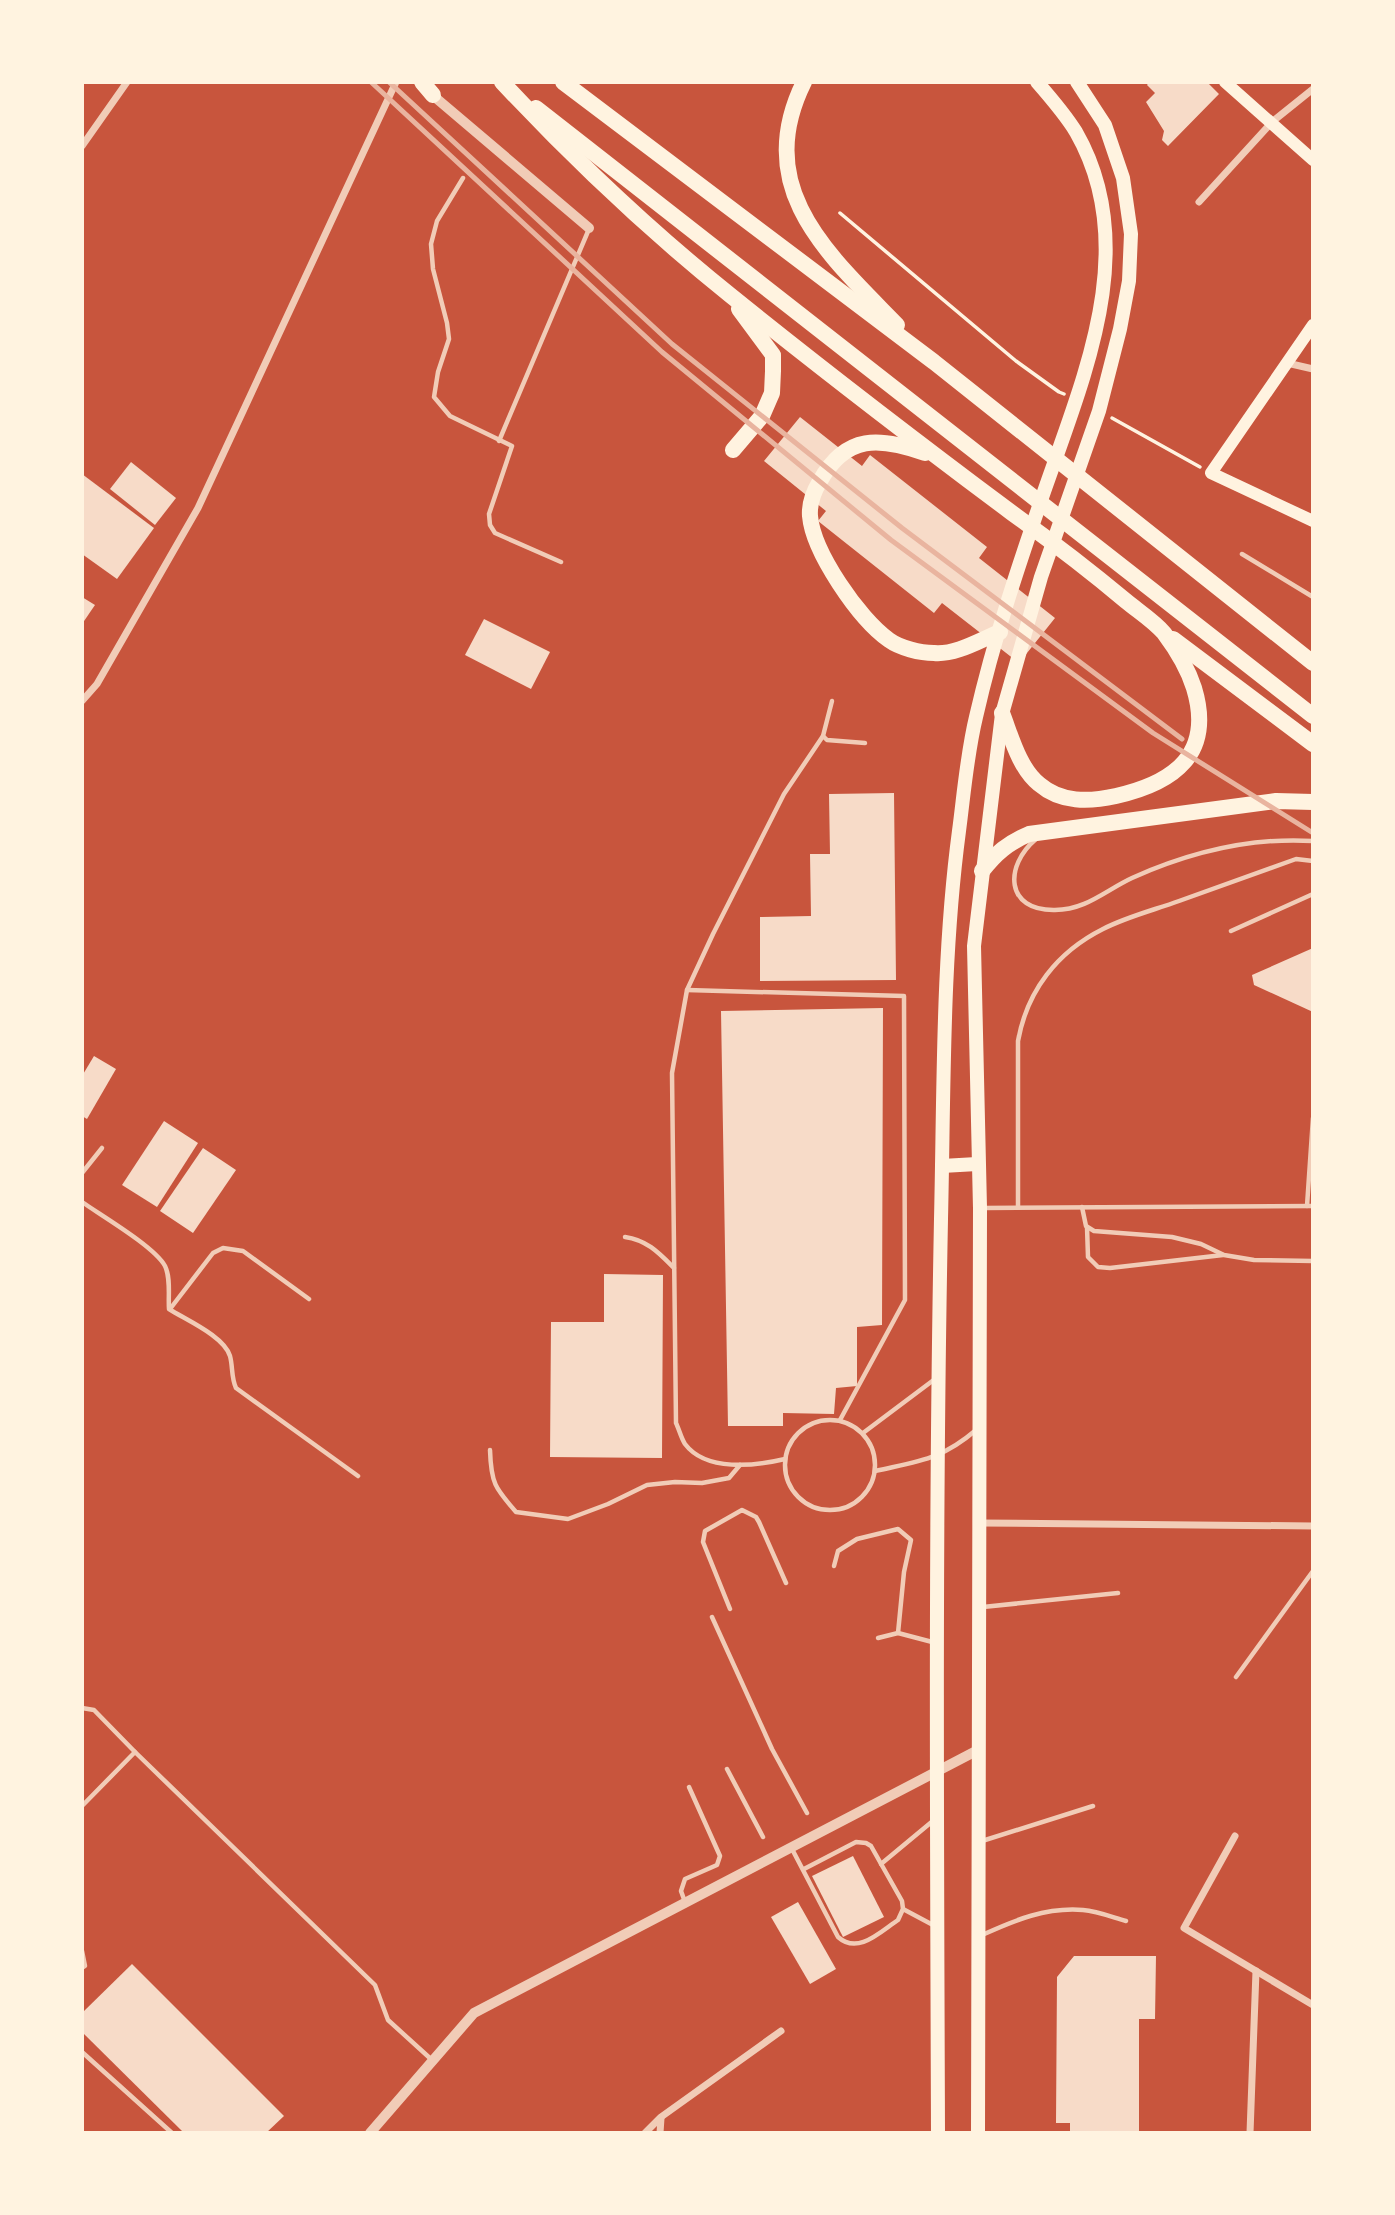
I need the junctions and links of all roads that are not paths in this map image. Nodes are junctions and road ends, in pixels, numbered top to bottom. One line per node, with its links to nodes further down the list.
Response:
1 (127, 82): 13 (street)
2 (396, 82): 35 (street)
3 (419, 82): 11 (highway)
4 (503, 82): 18 (highway); 38 (highway)
5 (563, 82): 20 (highway)
6 (804, 82): 20 (highway)
7 (1037, 82): 30 (main road)
8 (1077, 82): 31 (main road)
9 (1225, 82): 12 (main road)
10 (1313, 89): 12 (street)
11 (433, 95): 17 (street)
12 (1272, 122): 14 (main road); 16 (street)
13 (82, 146)
14 (1313, 160)
15 (463, 178): 23 (lane)
16 (1199, 202)
17 (590, 228): 23 (lane)
18 (727, 292): 24 (highway); 25 (highway)
19 (1313, 325): 21 (main road)
20 (933, 362): 34 (highway)
21 (1287, 363): 22 (street); 26 (main road)
22 (1313, 369)
23 (499, 441): 28 (lane)
24 (733, 450)
25 (939, 458): 32 (highway); 33 (highway)
26 (1313, 520)
27 (1242, 554): 29 (lane)
28 (561, 562)
29 (1313, 597)
30 (1009, 600): 31 (main road); 32 (main road)
31 (1033, 606): 37 (main road)
32 (1000, 632): 53 (main road)
33 (1163, 632): 37 (highway); 41 (highway)
34 (1313, 663)
35 (82, 701)
36 (832, 701): 39 (lane)
37 (1002, 713): 46 (main road)
38 (1313, 716)
39 (823, 736): 40 (lane); 49 (lane)
40 (865, 743)
41 (1313, 744)
42 (1313, 802): 43 (highway)
43 (1045, 832): 44 (lane); 46 (highway)
44 (1313, 841)
45 (1313, 861): 57 (lane)
46 (982, 871): 52 (main road)
47 (1313, 894): 48 (lane)
48 (1231, 931)
49 (687, 990): 64 (lane); 68 (lane)
50 (1313, 1118): 56 (lane)
51 (102, 1148): 54 (lane)
52 (977, 1164): 53 (main road); 59 (main road)
53 (942, 1166): 67 (main road)
54 (82, 1173)
55 (82, 1202): 66 (lane)
56 (1310, 1206): 58 (lane)
57 (1018, 1207): 58 (lane); 59 (lane)
58 (1082, 1207): 60 (lane)
59 (980, 1209): 69 (main road)
60 (1086, 1226): 62 (lane); 62 (lane)
61 (625, 1237): 64 (lane)
62 (1224, 1255): 63 (lane)
63 (1313, 1261)
64 (675, 1269): 74 (lane)
65 (309, 1299): 66 (lane)
66 (169, 1309): 76 (lane)
67 (938, 1376): 70 (lane); 72 (main road)
68 (839, 1420): 70 (lane); 73 (lane)
69 (979, 1427): 72 (lane); 77 (main road)
70 (863, 1433): 75 (lane)
71 (490, 1450): 74 (lane)
72 (937, 1457): 75 (lane); 88 (main road)
73 (785, 1459): 74 (lane); 75 (lane)
74 (741, 1464)
75 (875, 1471)
76 (358, 1476)
77 (978, 1523): 78 (street); 83 (main road)
78 (1313, 1526)
79 (834, 1566): 86 (lane)
80 (1313, 1571): 89 (lane)
81 (786, 1583): 84 (lane)
82 (1118, 1593): 83 (lane)
83 (979, 1607): 91 (main road)
84 (730, 1609)
85 (712, 1617): 98 (lane)
86 (898, 1633): 87 (lane); 88 (lane)
87 (878, 1638)
88 (937, 1644): 94 (main road)
89 (1236, 1676)
90 (82, 1708): 92 (lane)
91 (978, 1750): 94 (street); 102 (main road)
92 (135, 1752): 96 (lane); 117 (lane)
93 (727, 1769): 100 (lane)
94 (935, 1772): 99 (main road); 103 (street)
95 (689, 1787): 106 (lane)
96 (82, 1806)
97 (1093, 1806): 102 (lane)
98 (807, 1813)
99 (936, 1818): 104 (lane); 109 (main road)
100 (763, 1836)
101 (1235, 1836): 113 (street)
102 (978, 1842): 110 (main road)
103 (791, 1847): 105 (lane); 106 (street)
104 (881, 1864): 105 (lane); 107 (lane)
105 (804, 1869): 107 (lane)
106 (685, 1902): 117 (street)
107 (903, 1909): 109 (lane)
108 (1126, 1921): 110 (lane)
109 (937, 1927): 123 (main road)
110 (978, 1937): 124 (main road)
111 (82, 1951): 112 (lane)
112 (82, 1968)
113 (1256, 1971): 114 (street); 125 (street)
114 (1313, 2005)
115 (781, 2031): 118 (street)
116 (82, 2052): 119 (lane)
117 (432, 2061): 120 (street)
118 (661, 2117): 121 (street); 122 (street)
119 (172, 2133)
120 (370, 2133)
121 (645, 2133)
122 (660, 2133)
123 (938, 2133)
124 (978, 2133)
125 (1250, 2133)

